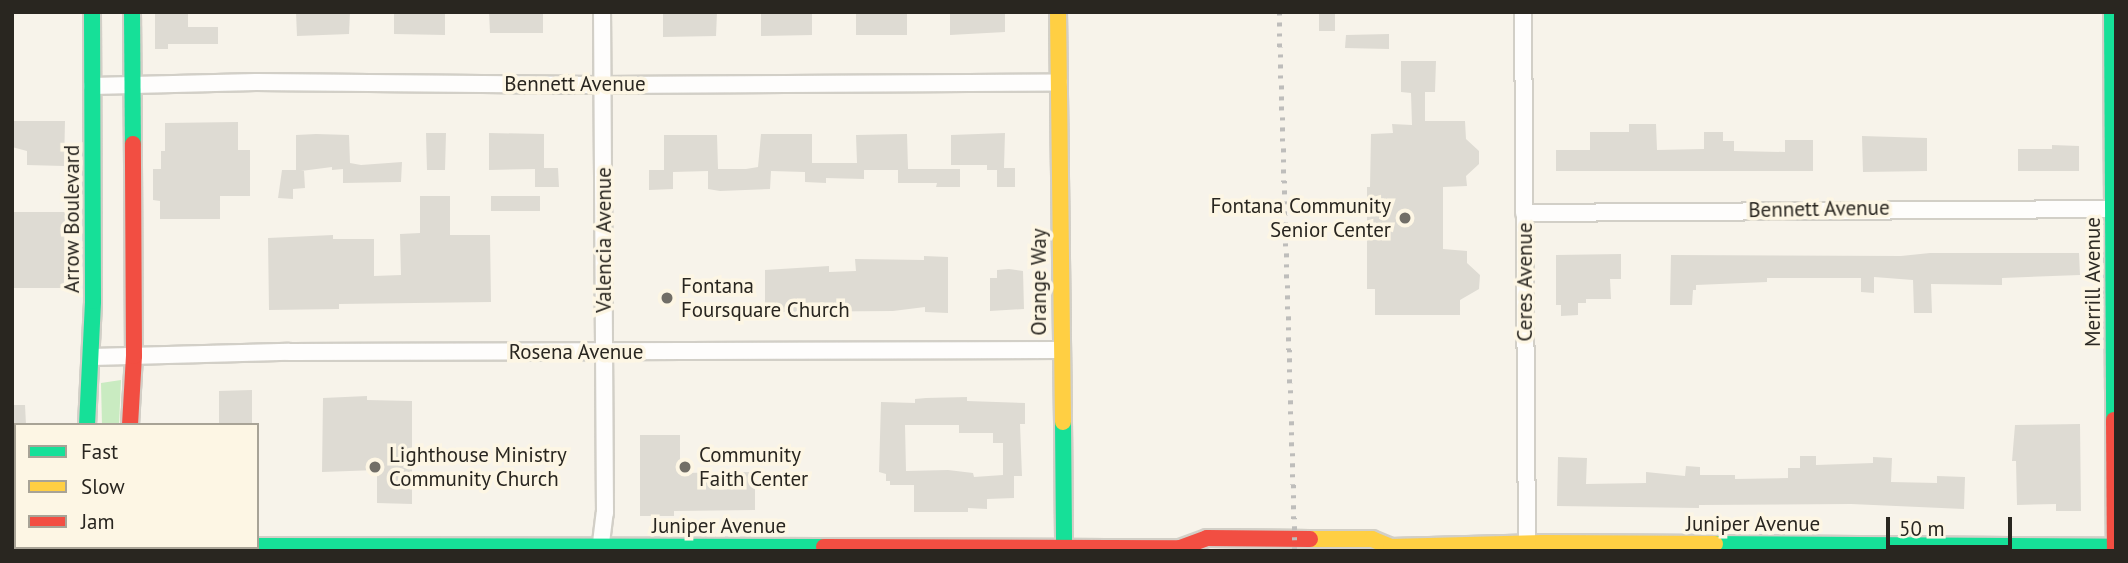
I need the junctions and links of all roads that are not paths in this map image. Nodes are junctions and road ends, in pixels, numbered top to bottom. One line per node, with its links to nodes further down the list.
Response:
1 (92, 12): 10 (street, Arrow Boulevard)
2 (132, 12): 8 (street)
3 (602, 12): 9 (street, Valencia Avenue)
4 (1058, 12): 7 (street, Orange Way)
5 (1523, 12): 12 (street, Ceres Avenue)
6 (2112, 12): 11 (street, Merrill Avenue)
7 (1059, 83): 9 (street, Bennett Avenue); 13 (street, Orange Way)
8 (132, 85): 9 (street, Bennett Avenue); 10 (street, Bennett Avenue); 15 (street)
9 (603, 85): 14 (street, Valencia Avenue)
10 (92, 86): 16 (street, Arrow Boulevard)
11 (2114, 209): 12 (street, Bennett Avenue); 21 (street, Merrill Avenue)
12 (1524, 214): 20 (street, Ceres Avenue)
13 (1061, 350): 14 (street, Rosena Avenue); 24 (street, Orange Way)
14 (604, 351): 15 (street, Rosena Avenue); 23 (street, Valencia Avenue)
15 (134, 356): 16 (street, Rosena Avenue); 17 (street)
16 (92, 357): 18 (street, Arrow Boulevard)
17 (131, 420)
18 (87, 423)
19 (259, 546): 23 (street, Juniper Avenue)
20 (1527, 547): 21 (street, Juniper Avenue); 26 (street, Juniper Avenue)
21 (2115, 548)
22 (102, 549): 27 (street)
23 (600, 549): 24 (street, Juniper Avenue)
24 (1064, 549): 25 (street, Juniper Avenue)
25 (1183, 549): 26 (street, Juniper Avenue)
26 (1388, 549)
27 (32, 551)

